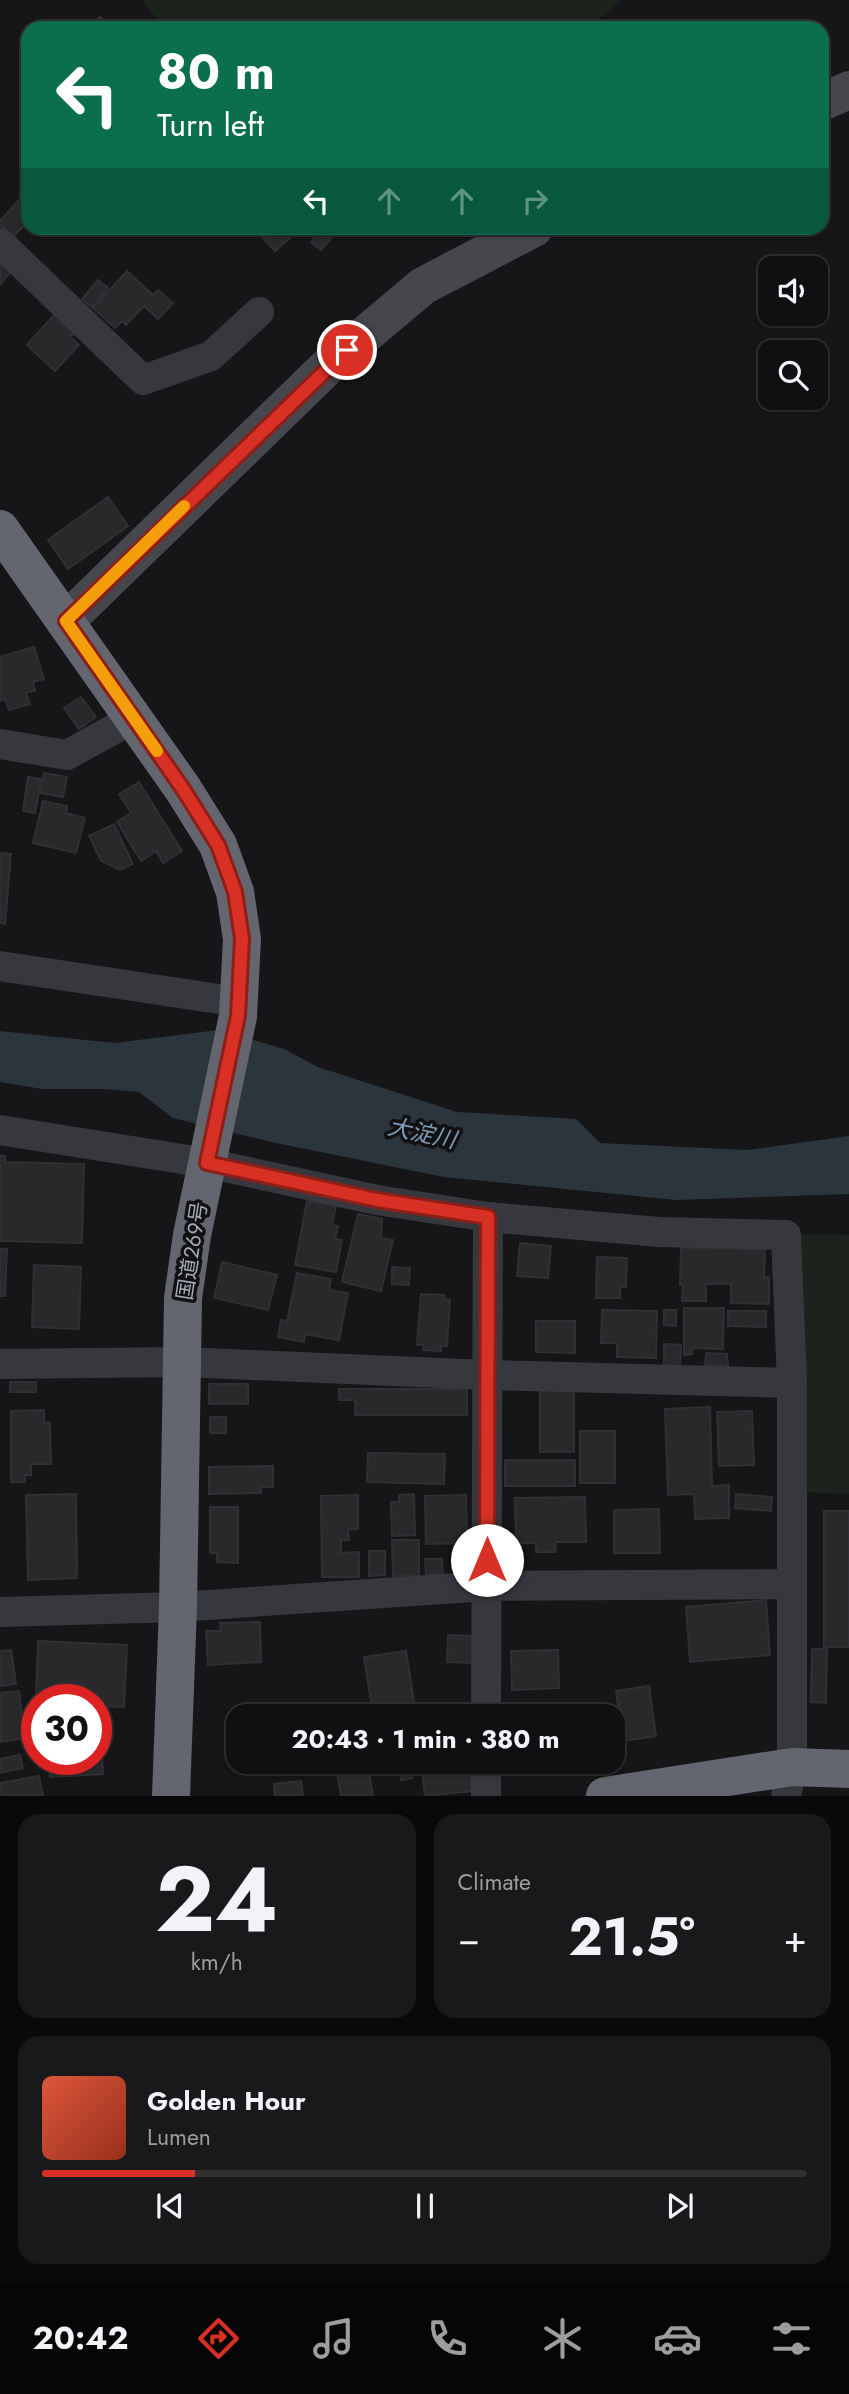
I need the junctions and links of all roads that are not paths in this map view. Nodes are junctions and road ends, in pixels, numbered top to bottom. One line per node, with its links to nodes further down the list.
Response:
1 (849, 90): 2 (street)
2 (829, 99)
3 (521, 235): 7 (street)
4 (0, 243): 5 (street)
5 (259, 312)
6 (0, 529): 7 (highway, 国道269号)
7 (66, 621): 8 (highway, 国道269号)
8 (134, 718): 9 (street); 11 (highway, 国道269号)
9 (0, 744)
10 (0, 966): 11 (street)
11 (239, 1009): 13 (highway, 国道269号)
12 (0, 1130): 13 (street)
13 (208, 1155): 14 (street); 15 (highway, 国道269号)
14 (488, 1217): 17 (street); 18 (street)
15 (182, 1362): 16 (street); 17 (street); 21 (highway, 国道269号)
16 (0, 1364)
17 (487, 1375): 18 (street); 20 (street)
18 (792, 1383): 19 (street)
19 (790, 1584): 20 (street); 26 (street)
20 (487, 1586): 21 (street); 23 (street)
21 (178, 1607): 22 (street); 27 (highway, 国道269号)
22 (0, 1612)
23 (486, 1704)
24 (849, 1769): 26 (highway)
25 (486, 1774): 28 (street)
26 (789, 1781): 29 (highway)
27 (172, 1796)
28 (486, 1796)
29 (605, 1796)

